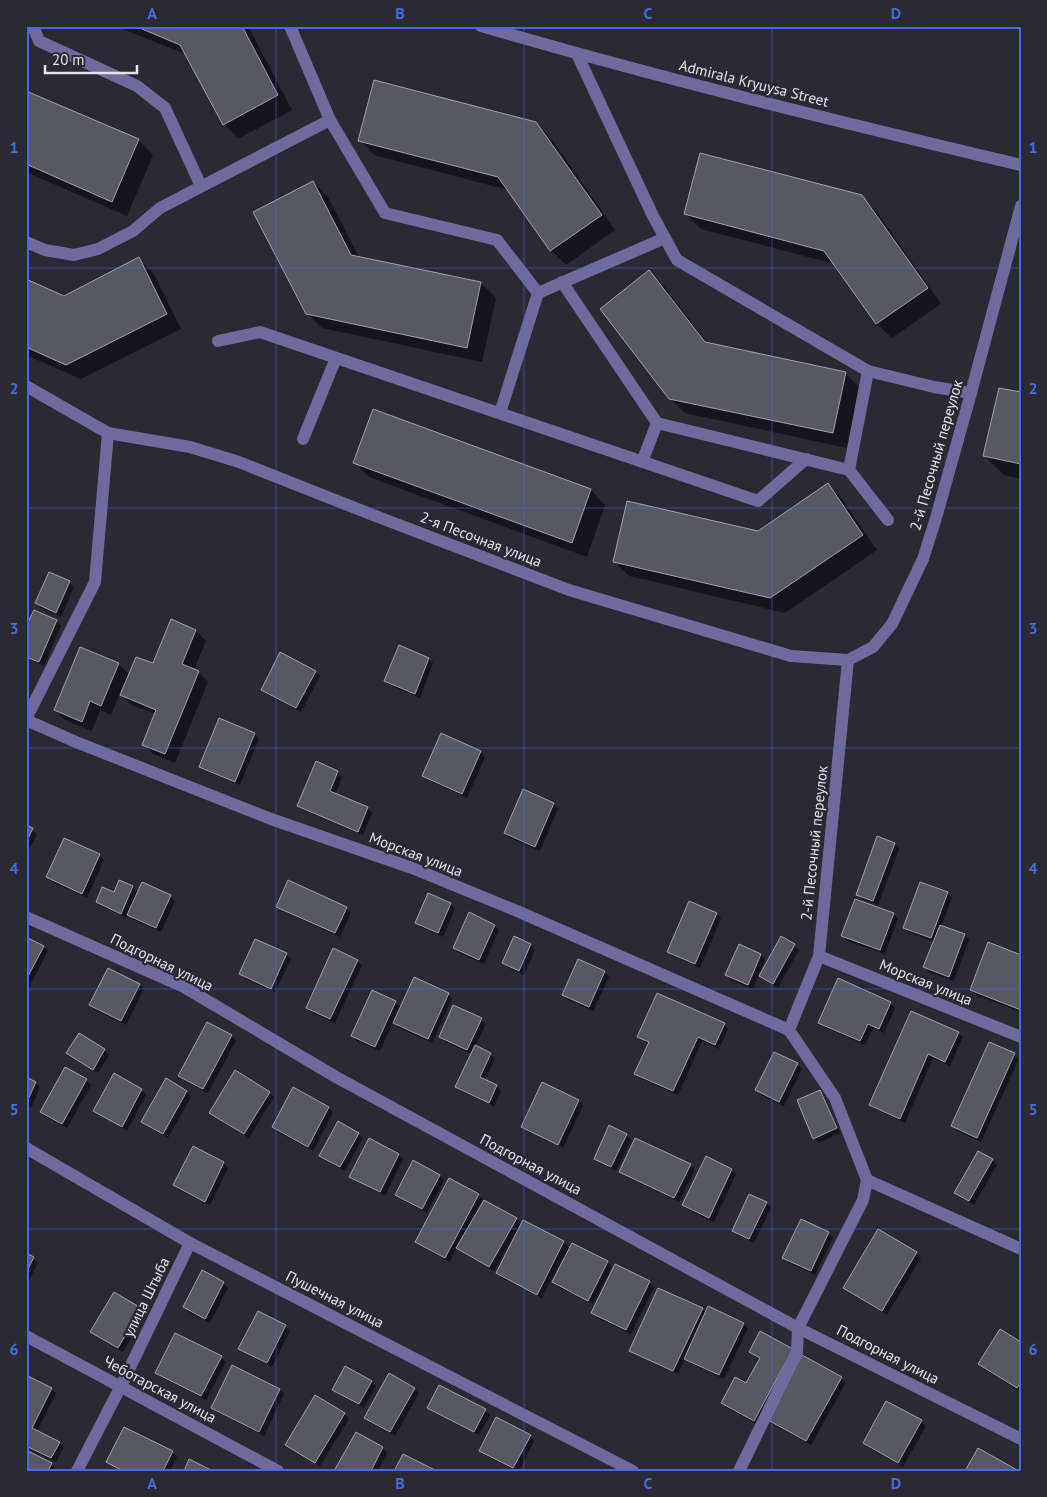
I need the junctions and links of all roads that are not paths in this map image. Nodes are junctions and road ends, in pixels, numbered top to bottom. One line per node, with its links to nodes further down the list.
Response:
1 (33, 26): 7 (street)
2 (290, 26): 5 (street)
3 (481, 26): 4 (street, Admirala Kryuysa Street)
4 (577, 54): 6 (street, Admirala Kryuysa Street); 9 (street)
5 (330, 120): 7 (street); 12 (street)
6 (1021, 165)
7 (201, 186): 10 (street)
8 (1021, 206): 17 (street, 2-й Песочный переулок)
9 (665, 238): 11 (street); 15 (street)
10 (26, 242)
11 (562, 282): 12 (street); 19 (street)
12 (538, 293): 18 (street)
13 (218, 340): 14 (street)
14 (336, 358): 18 (street); 21 (street)
15 (868, 371): 17 (street); 24 (street)
16 (26, 386): 20 (street)
17 (971, 393): 26 (street, 2-й Песочный переулок)
18 (500, 413): 23 (street)
19 (657, 423): 22 (street); 23 (street)
20 (108, 433): 26 (street, 2-я Песочная улица); 27 (street)
21 (303, 439)
22 (806, 459): 23 (street); 24 (street)
23 (642, 462)
24 (849, 470): 25 (street)
25 (888, 520)
26 (848, 660): 29 (street, 2-й Песочный переулок)
27 (26, 720): 30 (street, Морская улица)
28 (26, 917): 36 (street, Подгорная улица)
29 (819, 956): 30 (street, 2-й Песочный переулок); 31 (street, Морская улица)
30 (789, 1030): 33 (street)
31 (1021, 1037)
32 (26, 1148): 34 (street, Пушечная улица)
33 (867, 1180): 35 (street); 36 (street)
34 (190, 1243): 38 (street, улица Штыба); 42 (street, Пушечная улица)
35 (1021, 1249)
36 (798, 1328): 39 (street, Подгорная улица); 43 (street)
37 (26, 1336): 38 (street, Чеботарская улица)
38 (121, 1386): 40 (street, улица Штыба); 41 (street, Чеботарская улица)
39 (1021, 1439)
40 (77, 1471)
41 (278, 1471)
42 (633, 1471)
43 (739, 1471)

